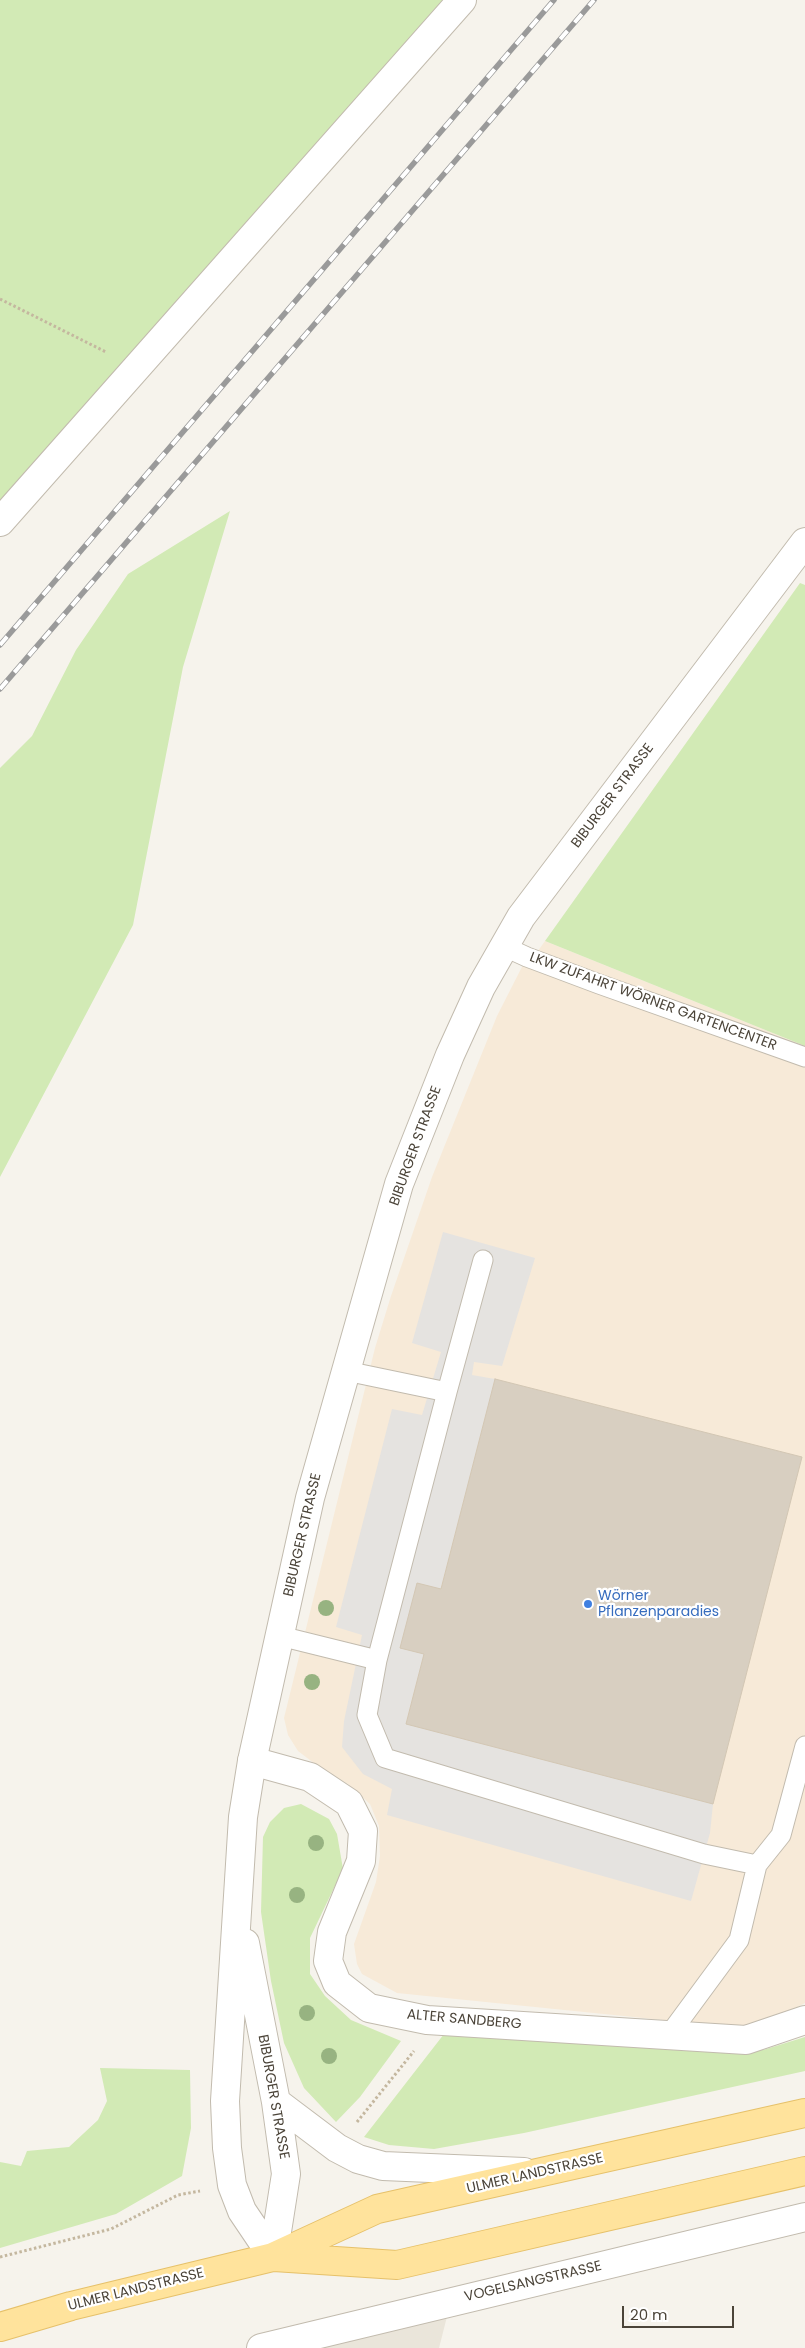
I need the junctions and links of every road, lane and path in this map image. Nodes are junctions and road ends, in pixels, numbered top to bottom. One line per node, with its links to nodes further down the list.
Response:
1 (462, 0): 3 (street)
2 (0, 299): 3 (path)
3 (138, 368): 4 (street)
4 (0, 522)
5 (805, 542): 6 (street, BIBURGER STRASSE)
6 (503, 946): 7 (lane, LKW ZUFAHRT WÖRNER GARTENCENTER); 9 (street, BIBURGER STRASSE)
7 (805, 1057)
8 (484, 1260): 10 (lane)
9 (346, 1372): 10 (lane); 11 (street, BIBURGER STRASSE)
10 (447, 1392): 12 (lane)
11 (280, 1636): 12 (lane); 14 (street, BIBURGER STRASSE)
12 (377, 1660): 15 (lane)
13 (805, 1746): 15 (lane)
14 (252, 1761): 16 (street, BIBURGER STRASSE); 18 (street, ALTER SANDBERG)
15 (757, 1865): 18 (lane)
16 (237, 1906): 19 (street, BIBURGER STRASSE); 24 (street, BIBURGER STRASSE)
17 (805, 2020): 18 (street, ALTER SANDBERG)
18 (669, 2035)
19 (276, 2102): 22 (street); 24 (street, BIBURGER STRASSE)
20 (805, 2113): 22 (main road, ULMER LANDSTRASSE)
21 (805, 2171): 24 (main road, ULMER LANDSTRASSE)
22 (540, 2173): 24 (main road, ULMER LANDSTRASSE)
23 (805, 2217): 26 (street, VOGELSANGSTRASSE)
24 (273, 2257): 25 (main road, ULMER LANDSTRASSE)
25 (0, 2326)
26 (261, 2348)

